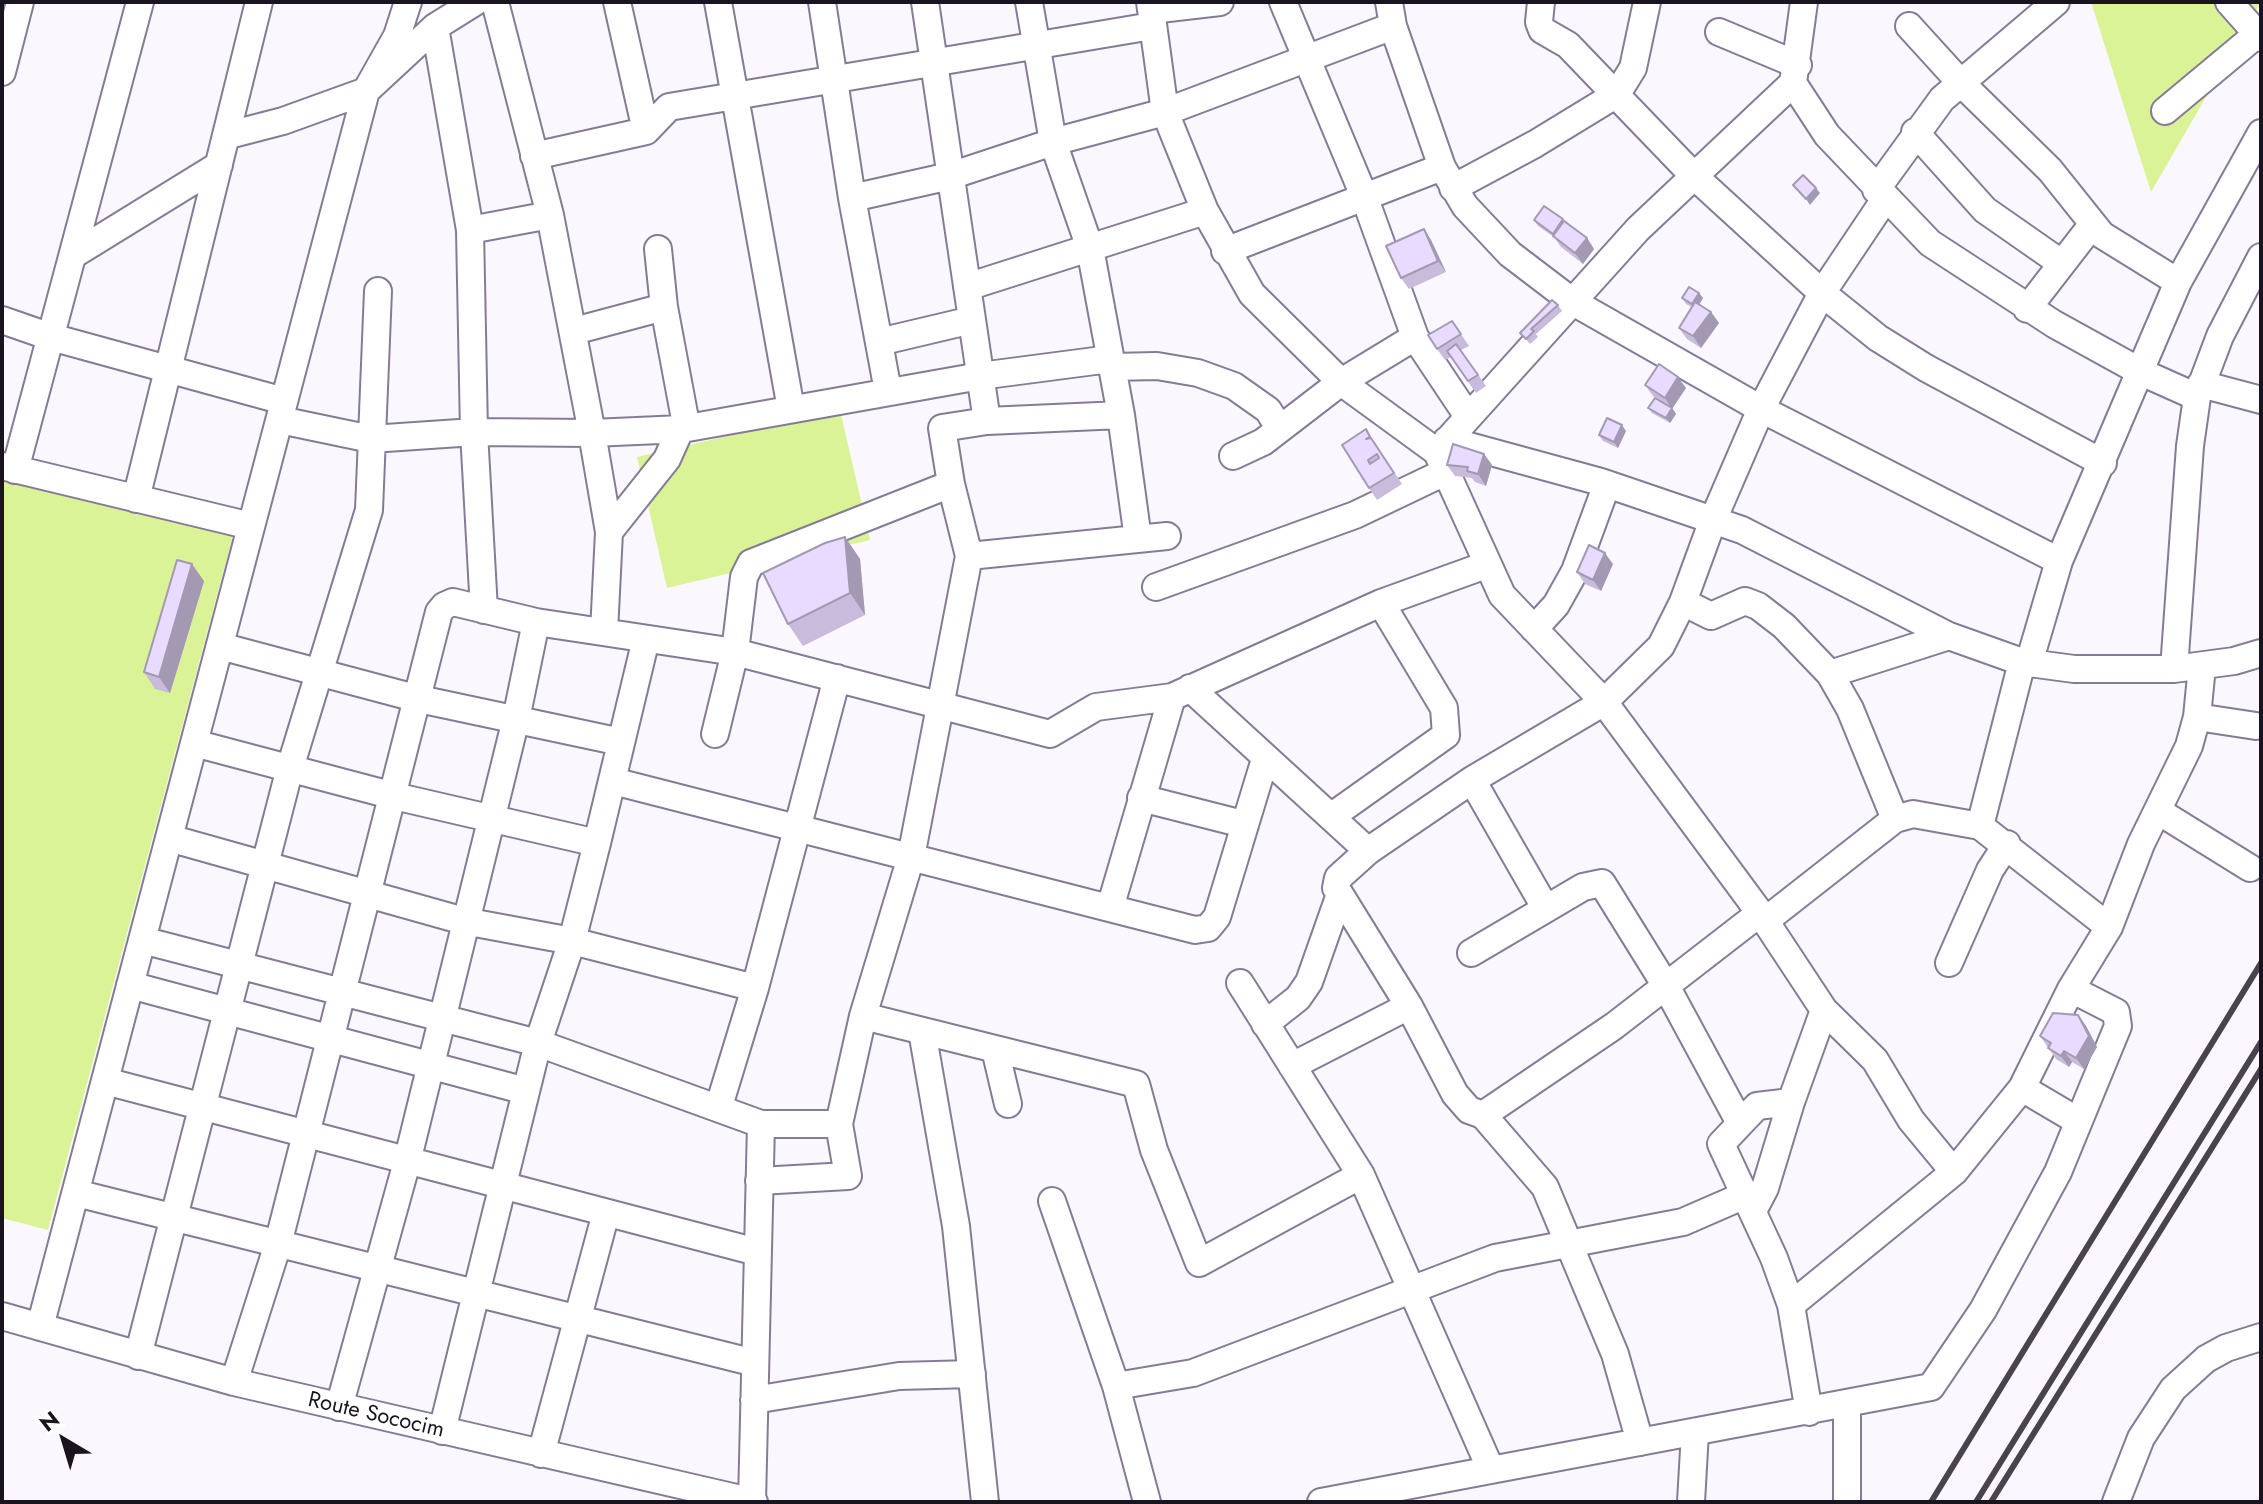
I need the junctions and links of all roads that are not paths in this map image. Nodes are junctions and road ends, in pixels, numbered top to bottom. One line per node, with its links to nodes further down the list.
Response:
1 (20, 2): 29 (street)
2 (140, 2): 58 (street)
3 (259, 2): 41 (street)
4 (408, 2): 33 (street)
5 (475, 2): 23 (street)
6 (495, 2): 43 (street)
7 (617, 2): 38 (street)
8 (718, 2): 35 (street)
9 (822, 2): 31 (street)
10 (925, 2): 28 (street)
11 (1029, 2): 26 (street)
12 (1220, 2): 19 (street)
13 (1283, 2): 27 (street)
14 (1541, 2): 34 (street)
15 (1647, 2): 34 (street)
16 (1804, 2): 30 (street)
17 (2056, 2): 20 (street)
18 (2229, 2): 25 (street)
19 (1151, 12): 26 (street); 37 (street)
20 (2024, 12): 32 (street)
21 (1391, 14): 27 (street); 47 (street)
22 (1909, 26): 32 (street)
23 (435, 27): 33 (street); 54 (street)
24 (1719, 32): 30 (street)
25 (2260, 34): 36 (street)
26 (1034, 45): 28 (street); 42 (street)
27 (1305, 62): 37 (street); 49 (street)
28 (932, 63): 31 (street); 46 (street)
29 (2, 72)
30 (1796, 74): 45 (street); 48 (street)
31 (834, 79): 35 (street); 50 (street)
32 (1959, 81): 39 (street); 53 (street)
33 (366, 91): 41 (street); 84 (street)
34 (1617, 94): 45 (street); 47 (street)
35 (734, 96): 38 (street); 82 (street)
36 (2165, 111)
37 (1165, 112): 42 (street); 51 (street)
38 (646, 131): 43 (street)
39 (1915, 132): 48 (street); 60 (street)
40 (2261, 133): 61 (street)
41 (229, 135): 44 (street)
42 (1053, 142): 46 (street); 55 (street)
43 (534, 156): 52 (street)
44 (219, 165): 58 (street); 75 (street)
45 (1693, 175): 64 (street); 65 (street)
46 (950, 176): 50 (street); 62 (street)
47 (1448, 177): 49 (street); 65 (street)
48 (1880, 194): 64 (street); 67 (street)
49 (1364, 196): 57 (street); 72 (street)
50 (852, 198): 73 (street)
51 (1205, 211): 55 (street); 57 (street)
52 (550, 215): 54 (street); 70 (street)
53 (2092, 225): 60 (street); 61 (street)
54 (470, 230): 90 (street)
55 (1090, 248): 62 (street); 74 (street)
56 (658, 249): 66 (street)
57 (1225, 251): 78 (street)
58 (73, 255): 71 (street)
59 (2261, 257): 80 (street)
60 (2061, 263): 67 (street)
61 (2178, 282): 76 (street)
62 (967, 287): 69 (street)
63 (378, 291): 92 (street)
64 (1822, 293): 83 (street); 95 (street)
65 (1573, 302): 83 (street); 86 (street)
66 (664, 307): 70 (street); 88 (street)
67 (2027, 309): 76 (street)
68 (2, 320): 71 (street)
69 (972, 320): 73 (street); 77 (street)
70 (574, 331): 91 (street)
71 (51, 337): 75 (street); 96 (street)
72 (1415, 337): 78 (street); 86 (street)
73 (879, 342): 79 (street)
74 (1110, 363): 77 (street); 85 (street); 89 (street)
75 (168, 369): 84 (street); 99 (street)
76 (2141, 372): 80 (street); 95 (street)
77 (980, 376): 79 (street); 87 (street)
78 (1341, 382): 89 (street); 93 (street)
79 (888, 391): 82 (street)
80 (2199, 391): 81 (street); 122 (street)
81 (2261, 400)
82 (791, 409): 88 (street)
83 (1761, 409): 100 (street); 106 (street)
84 (282, 410): 92 (street); 101 (street)
85 (1121, 415): 87 (street); 104 (street)
86 (1467, 415): 93 (street)
87 (987, 421): 97 (street)
88 (682, 429): 91 (street); 102 (street)
89 (1280, 429): 94 (street)
90 (474, 432): 91 (street); 92 (street); 111 (street)
91 (592, 433): 102 (street)
92 (371, 439): 123 (street)
93 (1443, 455): 98 (street); 107 (street); 108 (street)
94 (1233, 456)
95 (2103, 463): 106 (street)
96 (9, 468): 99 (street)
97 (951, 484): 105 (street); 118 (street)
98 (1607, 484): 100 (street); 113 (street)
99 (136, 499): 101 (street)
100 (1713, 520): 109 (street); 115 (street)
101 (251, 526): 117 (street)
102 (609, 532): 114 (street)
103 (1167, 536): 104 (street)
104 (1138, 539): 105 (street)
105 (969, 556): 129 (street)
106 (2059, 561): 120 (street)
107 (1486, 565): 110 (street); 113 (street)
108 (1156, 587)
109 (1683, 602): 124 (street); 128 (street)
110 (1381, 603): 126 (street); 143 (street)
111 (484, 610): 112 (street); 127 (street)
112 (536, 622): 114 (street); 131 (street)
113 (1534, 629): 128 (street)
114 (604, 632): 116 (street)
115 (1949, 636): 120 (street); 124 (street)
116 (646, 639): 118 (street); 134 (street)
117 (220, 646): 123 (street); 135 (street)
118 (735, 652): 125 (street); 133 (street)
119 (2261, 653): 121 (street)
120 (2026, 663): 122 (street); 147 (street)
121 (2202, 666): 122 (street); 130 (street)
122 (2174, 669)
123 (321, 670): 127 (street); 137 (street)
124 (1830, 674): 145 (street)
125 (837, 678): 129 (street); 148 (street)
126 (1181, 693): 129 (street); 136 (street); 141 (street)
127 (419, 699): 131 (street); 140 (street)
128 (1604, 702): 138 (street); 160 (street)
129 (941, 706): 153 (street)
130 (2197, 717): 132 (street); 142 (street)
131 (516, 719): 134 (street); 144 (street)
132 (2256, 726)
133 (715, 734)
134 (621, 742): 139 (street)
135 (194, 743): 137 (street); 149 (street)
136 (1265, 759): 143 (street); 146 (street)
137 (290, 768): 140 (street); 154 (street)
138 (1472, 780): 152 (street); 159 (street)
139 (613, 781): 148 (street); 150 (street)
140 (394, 796): 144 (street); 156 (street)
141 (1141, 798): 146 (street); 158 (street)
142 (2158, 811): 155 (street); 162 (street)
143 (1332, 816): 152 (street)
144 (490, 818): 150 (street); 161 (street)
145 (1895, 819): 147 (street); 160 (street)
146 (1243, 824): 158 (street)
147 (1980, 826): 151 (street)
148 (795, 828): 153 (street); 171 (street)
149 (169, 838): 154 (street); 163 (street)
150 (597, 843): 164 (street)
151 (2007, 844): 162 (street); 166 (street)
152 (1368, 851): 157 (street)
153 (911, 857): 158 (street); 177 (street)
154 (265, 865): 156 (street); 167 (street)
155 (2250, 868)
156 (368, 893): 161 (street); 173 (street)
157 (1339, 897): 174 (street); 179 (street)
158 (1110, 908)
159 (1546, 909): 165 (street); 170 (street)
160 (1763, 917): 170 (street); 176 (street)
161 (464, 921): 164 (street); 178 (street)
162 (2109, 927): 172 (street)
163 (142, 940): 167 (street); 169 (street)
164 (572, 941): 171 (street); 182 (street)
165 (1471, 953)
166 (1949, 963)
167 (239, 965): 173 (street); 175 (street)
168 (1240, 983): 179 (street)
169 (130, 985): 175 (street); 186 (street)
170 (1666, 986): 193 (street); 195 (street)
171 (755, 988): 191 (street)
172 (2071, 989): 187 (street); 194 (street)
173 (343, 992): 178 (street); 181 (street)
174 (1409, 1006): 185 (street); 193 (street)
175 (228, 1010): 181 (street); 192 (street)
176 (1824, 1010): 189 (street); 200 (street)
177 (863, 1016): 180 (street); 197 (street)
178 (442, 1017): 182 (street); 184 (street)
179 (1265, 1024): 185 (street)
180 (922, 1031): 183 (street); 222 (street)
181 (331, 1037): 184 (street); 198 (street)
182 (538, 1043): 188 (street); 191 (street)
183 (995, 1049): 190 (street); 201 (street)
184 (431, 1063): 188 (street); 199 (street)
185 (1292, 1066): 201 (street)
186 (105, 1081): 192 (street); 204 (street)
187 (2022, 1088): 194 (street); 200 (street)
188 (526, 1091): 203 (street)
189 (1791, 1102): 195 (street); 206 (street)
190 (1008, 1104)
191 (719, 1106): 196 (street)
192 (203, 1107): 198 (street); 208 (street)
193 (1483, 1115): 209 (street)
194 (2078, 1121): 226 (street)
195 (1740, 1123): 206 (street)
196 (761, 1124): 197 (street); 202 (street)
197 (839, 1124): 202 (street)
198 (306, 1135): 199 (street); 210 (street)
199 (407, 1162): 203 (street); 212 (street)
200 (1954, 1172): 215 (street)
201 (1361, 1175): 213 (street)
202 (759, 1181): 211 (street)
203 (503, 1187): 207 (street); 214 (street)
204 (76, 1193): 208 (street); 218 (street)
205 (1052, 1201): 224 (street)
206 (1749, 1203): 209 (street); 215 (street)
207 (606, 1213): 211 (street); 217 (street)
208 (174, 1218): 210 (street); 220 (street)
209 (1570, 1241): 213 (street); 231 (street)
210 (278, 1244): 212 (street); 223 (street)
211 (757, 1252): 221 (street)
212 (378, 1269): 214 (street); 227 (street)
213 (1411, 1290): 224 (street); 233 (street)
214 (476, 1293): 217 (street); 229 (street)
215 (1791, 1305): 228 (street)
216 (2, 1316): 218 (street, Route Sococim)
217 (578, 1319): 221 (street); 232 (street)
218 (40, 1327): 220 (street, Route Sococim)
219 (2261, 1337): 240 (street)
220 (138, 1356): 223 (street, Route Sococim)
221 (755, 1363): 225 (street)
222 (972, 1374): 225 (street); 235 (street)
223 (234, 1382): 227 (street, Route Sococim)
224 (1116, 1386): 236 (street)
225 (754, 1400): 234 (street)
226 (1847, 1406): 228 (street); 239 (street)
227 (339, 1407): 229 (street, Route Sococim)
228 (1809, 1412): 230 (street)
229 (442, 1431): 232 (street, Route Sococim)
230 (1695, 1432): 231 (street); 238 (street)
231 (1640, 1442): 233 (street)
232 (541, 1454): 234 (street, Route Sococim)
233 (1491, 1470): 237 (street)
234 (753, 1502)
235 (985, 1502)
236 (1147, 1502)
237 (1321, 1502)
238 (1691, 1502)
239 (1847, 1502)
240 (2116, 1502)

